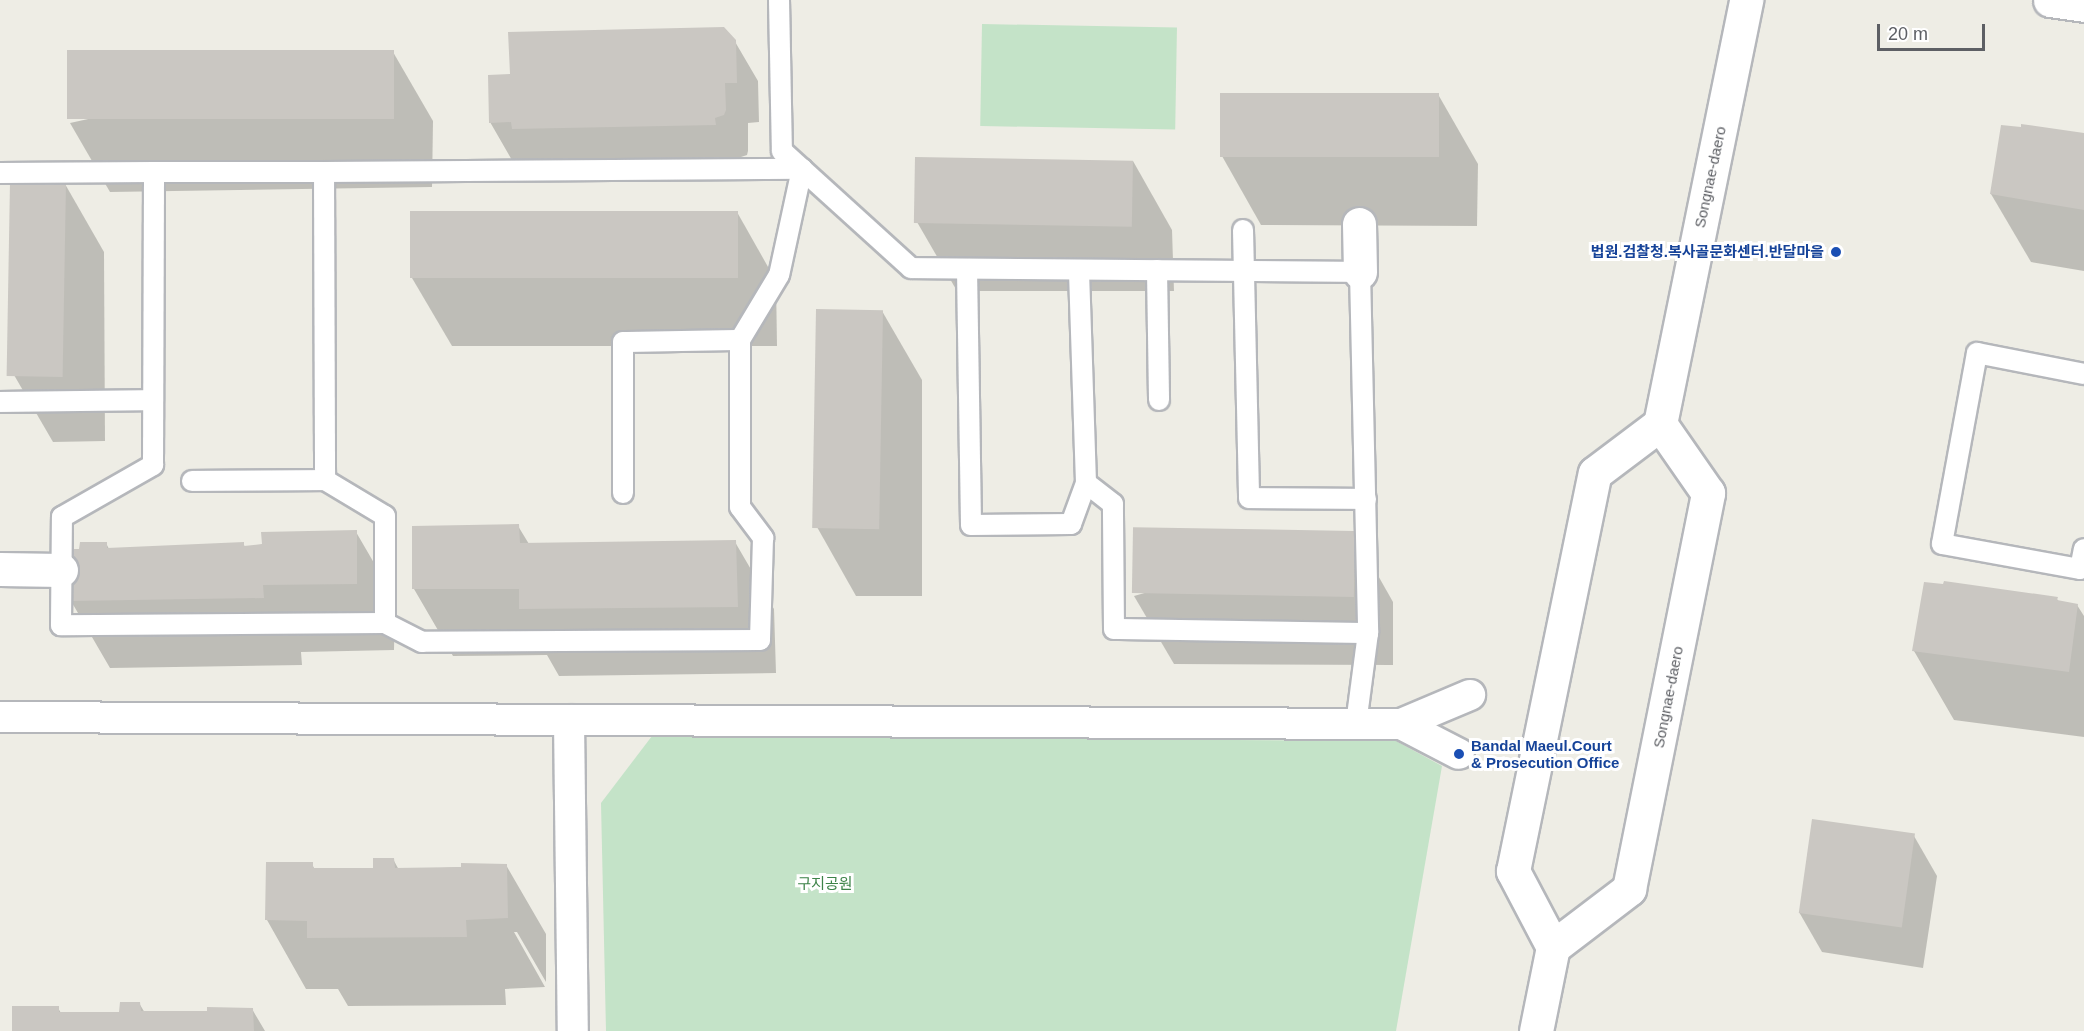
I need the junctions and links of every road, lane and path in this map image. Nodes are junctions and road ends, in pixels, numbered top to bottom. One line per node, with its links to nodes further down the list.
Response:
1 (780, 0): 5 (lane)
2 (1746, 0): 21 (street, Songnae-daero)
3 (2049, 0): 4 (street)
4 (2084, 5)
5 (802, 169): 7 (lane); 11 (lane); 16 (lane)
6 (154, 172): 7 (lane); 8 (lane); 18 (lane)
7 (324, 172): 22 (lane)
8 (0, 173)
9 (1359, 224): 15 (street)
10 (1244, 230): 14 (lane)
11 (967, 269): 12 (lane); 24 (lane)
12 (1079, 270): 13 (lane); 24 (lane)
13 (1157, 270): 14 (lane); 19 (lane)
14 (1245, 271): 15 (lane); 26 (lane)
15 (1360, 272): 26 (lane)
16 (740, 339): 25 (lane); 30 (lane)
17 (2084, 374): 27 (lane)
18 (153, 400): 20 (lane); 29 (lane)
19 (1159, 400)
20 (0, 402)
21 (1660, 424): 38 (street); 38 (street, Songnae-daero)
22 (325, 480): 23 (lane); 30 (lane)
23 (192, 481)
24 (1086, 483): 31 (lane)
25 (623, 493)
26 (1366, 499): 31 (lane)
27 (2084, 549)
28 (0, 569): 29 (street)
29 (61, 570): 30 (lane)
30 (385, 623)
31 (1368, 633): 35 (lane)
32 (1470, 695): 36 (street)
33 (0, 717): 34 (street)
34 (569, 720): 35 (street); 39 (street)
35 (1356, 724): 36 (street)
36 (1401, 724): 37 (street)
37 (1459, 754)
38 (1553, 947): 40 (street)
39 (573, 1031)
40 (1536, 1031)

